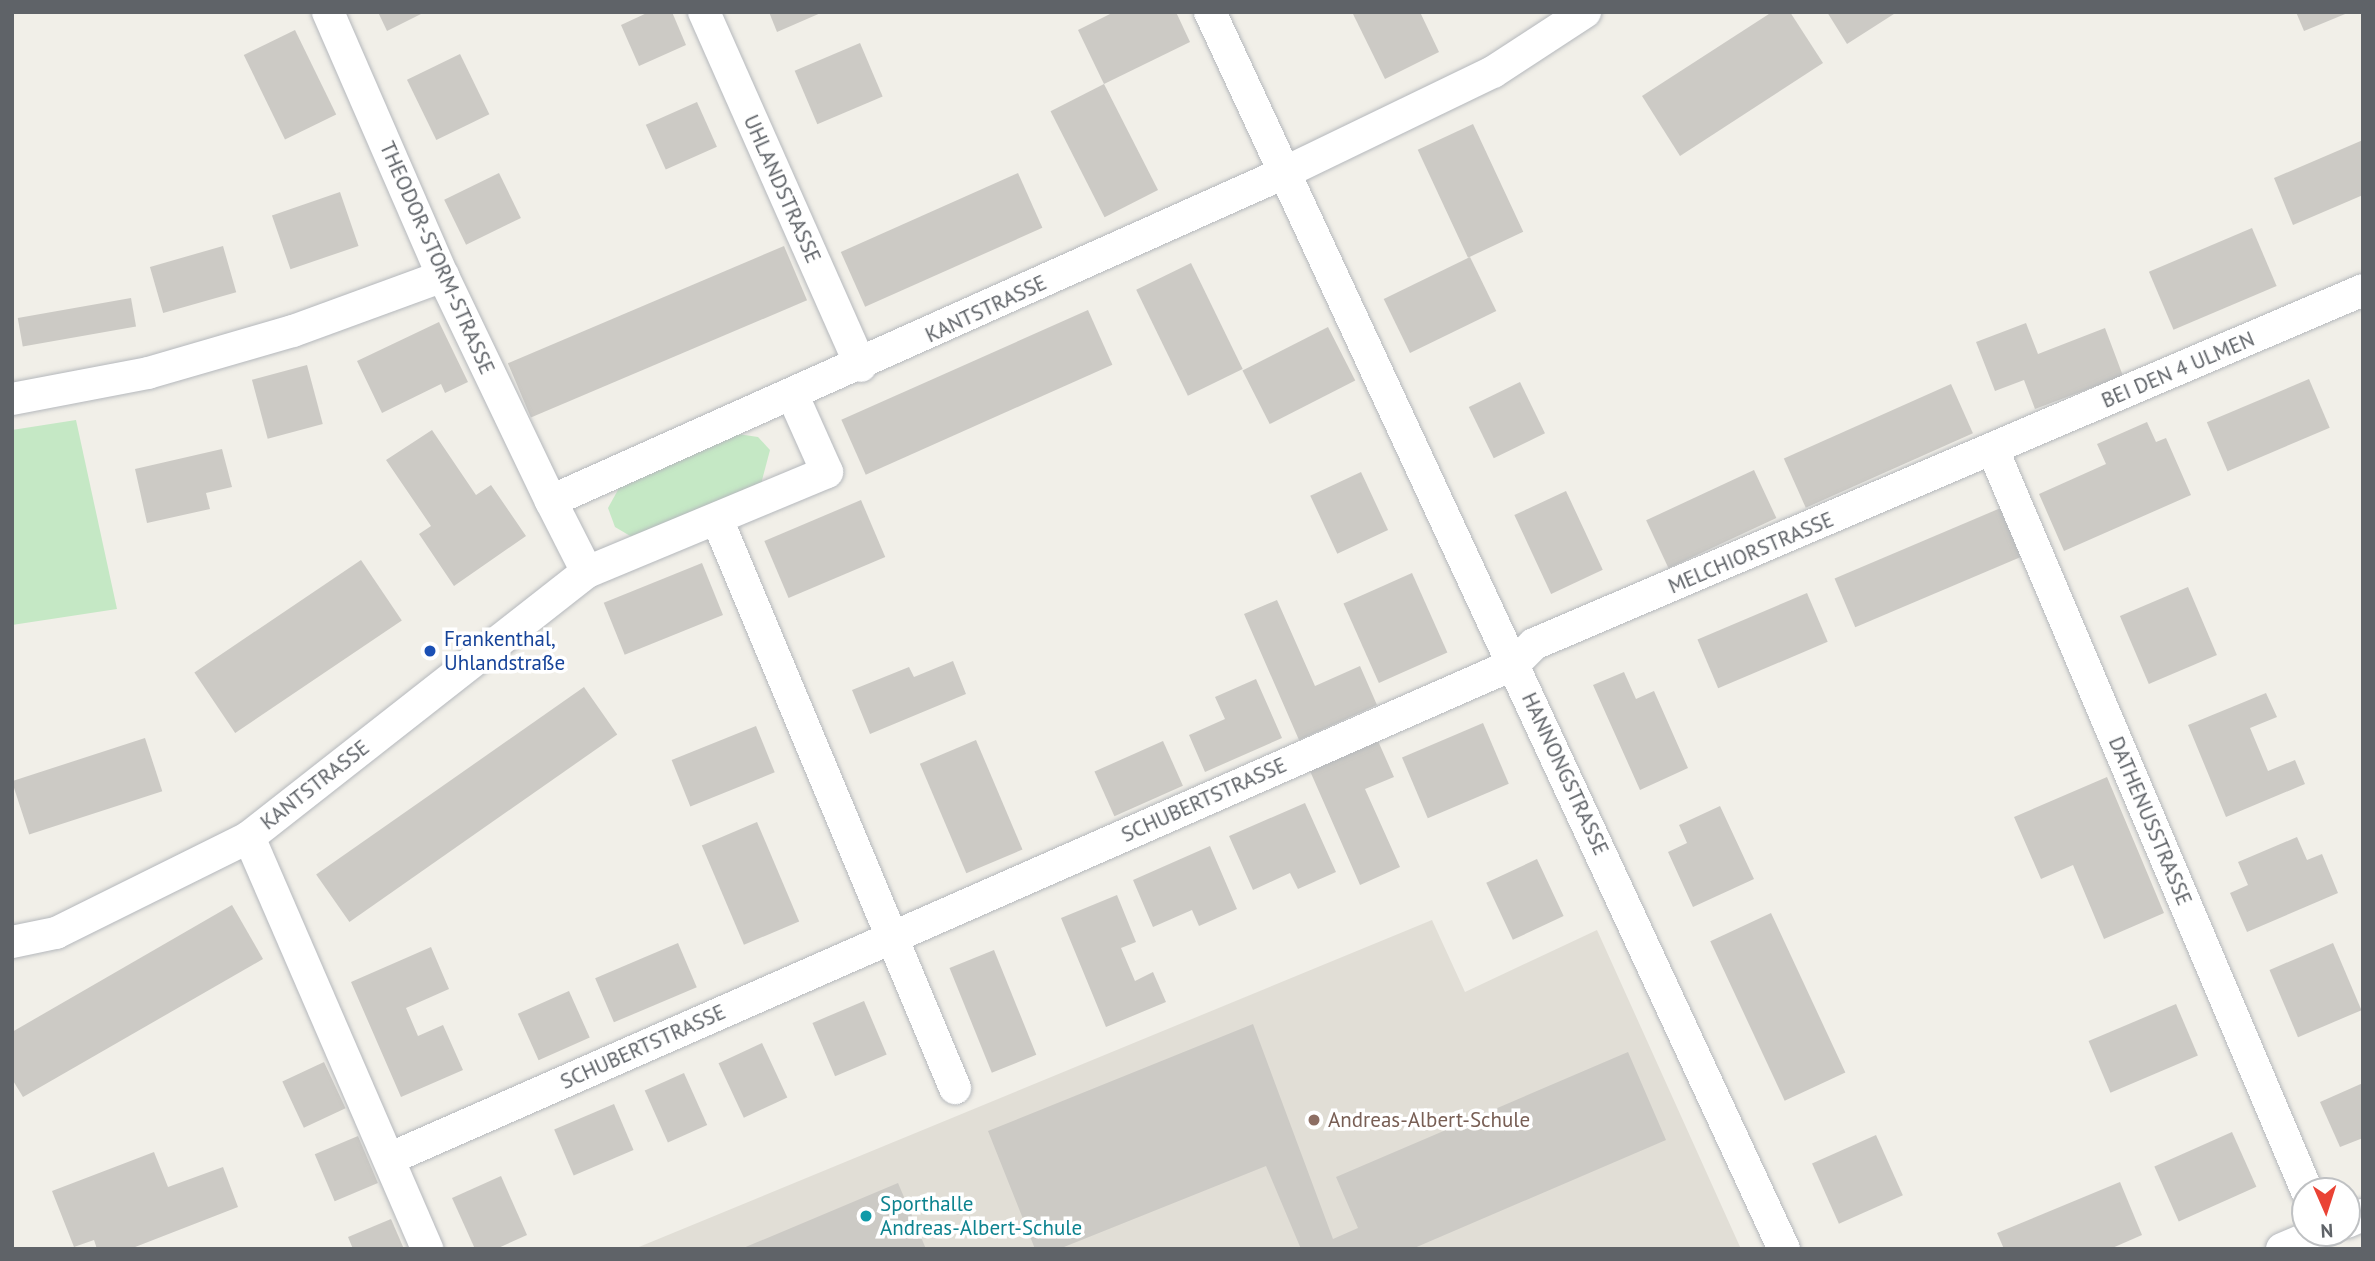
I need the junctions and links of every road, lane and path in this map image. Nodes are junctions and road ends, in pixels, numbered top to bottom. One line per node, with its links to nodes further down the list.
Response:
1 (328, 12): 6 (street, THEODOR-STORM-STRASSE)
2 (704, 12): 8 (street, UHLANDSTRASSE)
3 (1585, 12): 5 (street, KANTSTRASSE)
4 (1213, 20): 5 (street, HANNONGSTRASSE)
5 (1286, 173): 8 (street, KANTSTRASSE); 15 (street, HANNONGSTRASSE)
6 (443, 276): 10 (street); 12 (street, THEODOR-STORM-STRASSE)
7 (2363, 290): 11 (street, BEI DEN 4 ULMEN)
8 (861, 366): 9 (street, KANTSTRASSE)
9 (793, 396): 12 (street, KANTSTRASSE); 13 (street, KANTSTRASSE)
10 (12, 398)
11 (1993, 450): 15 (street, MELCHIORSTRASSE); 21 (street, DATHENUSSTRASSE)
12 (551, 501): 14 (street)
13 (717, 519): 14 (street, KANTSTRASSE); 17 (street)
14 (587, 572): 16 (street, KANTSTRASSE)
15 (1514, 663): 17 (street, SCHUBERTSTRASSE); 23 (street, HANNONGSTRASSE)
16 (249, 837): 18 (street, KANTSTRASSE); 20 (street)
17 (894, 936): 19 (street); 20 (street, SCHUBERTSTRASSE)
18 (12, 942)
19 (955, 1088)
20 (391, 1158): 22 (street)
21 (2301, 1177)
22 (428, 1249)
23 (1784, 1249)

